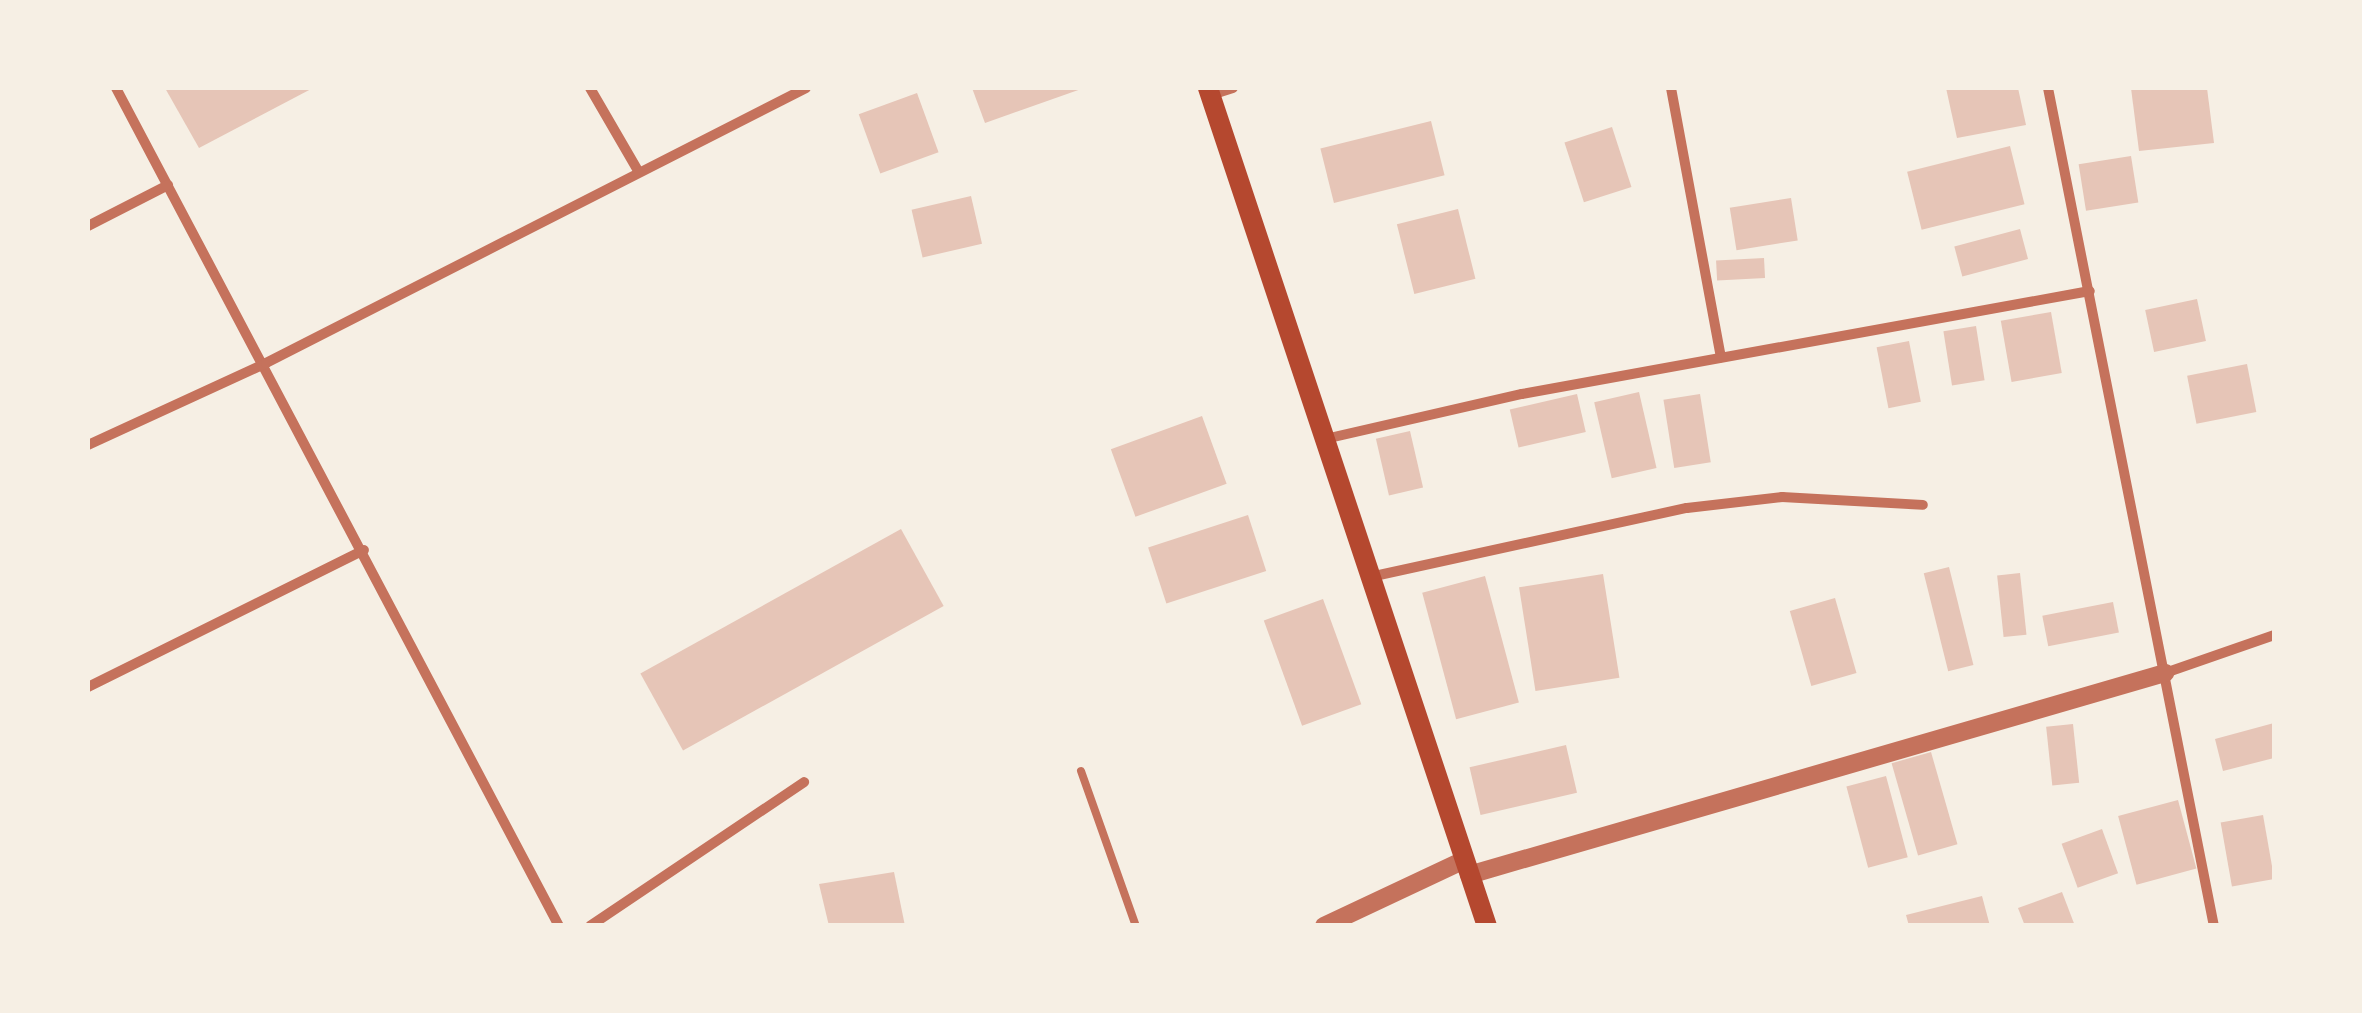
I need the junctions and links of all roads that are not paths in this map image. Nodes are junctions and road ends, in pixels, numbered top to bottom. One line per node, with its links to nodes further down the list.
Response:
1 (116, 88): 9 (street)
2 (590, 88): 8 (street)
3 (806, 88): 8 (street)
4 (1234, 88): 7 (street)
5 (1672, 88): 12 (street)
6 (2048, 88): 11 (street)
7 (1210, 91): 14 (main road)
8 (637, 169): 13 (street)
9 (168, 185): 10 (street); 13 (street)
10 (88, 226)
11 (2090, 291): 12 (street); 20 (street)
12 (1721, 356): 14 (street)
13 (266, 362): 15 (street); 17 (street)
14 (1324, 440): 18 (main road)
15 (88, 445)
16 (1923, 505): 18 (street)
17 (364, 550): 21 (street); 25 (street)
18 (1369, 577): 24 (main road)
19 (2274, 635): 20 (street)
20 (2164, 672): 24 (street); 30 (street)
21 (88, 687)
22 (1081, 771): 27 (lane)
23 (804, 782): 26 (street)
24 (1467, 868): 28 (street); 29 (main road)
25 (559, 926)
26 (590, 926)
27 (1136, 926)
28 (1324, 926)
29 (1487, 926)
30 (2214, 926)

